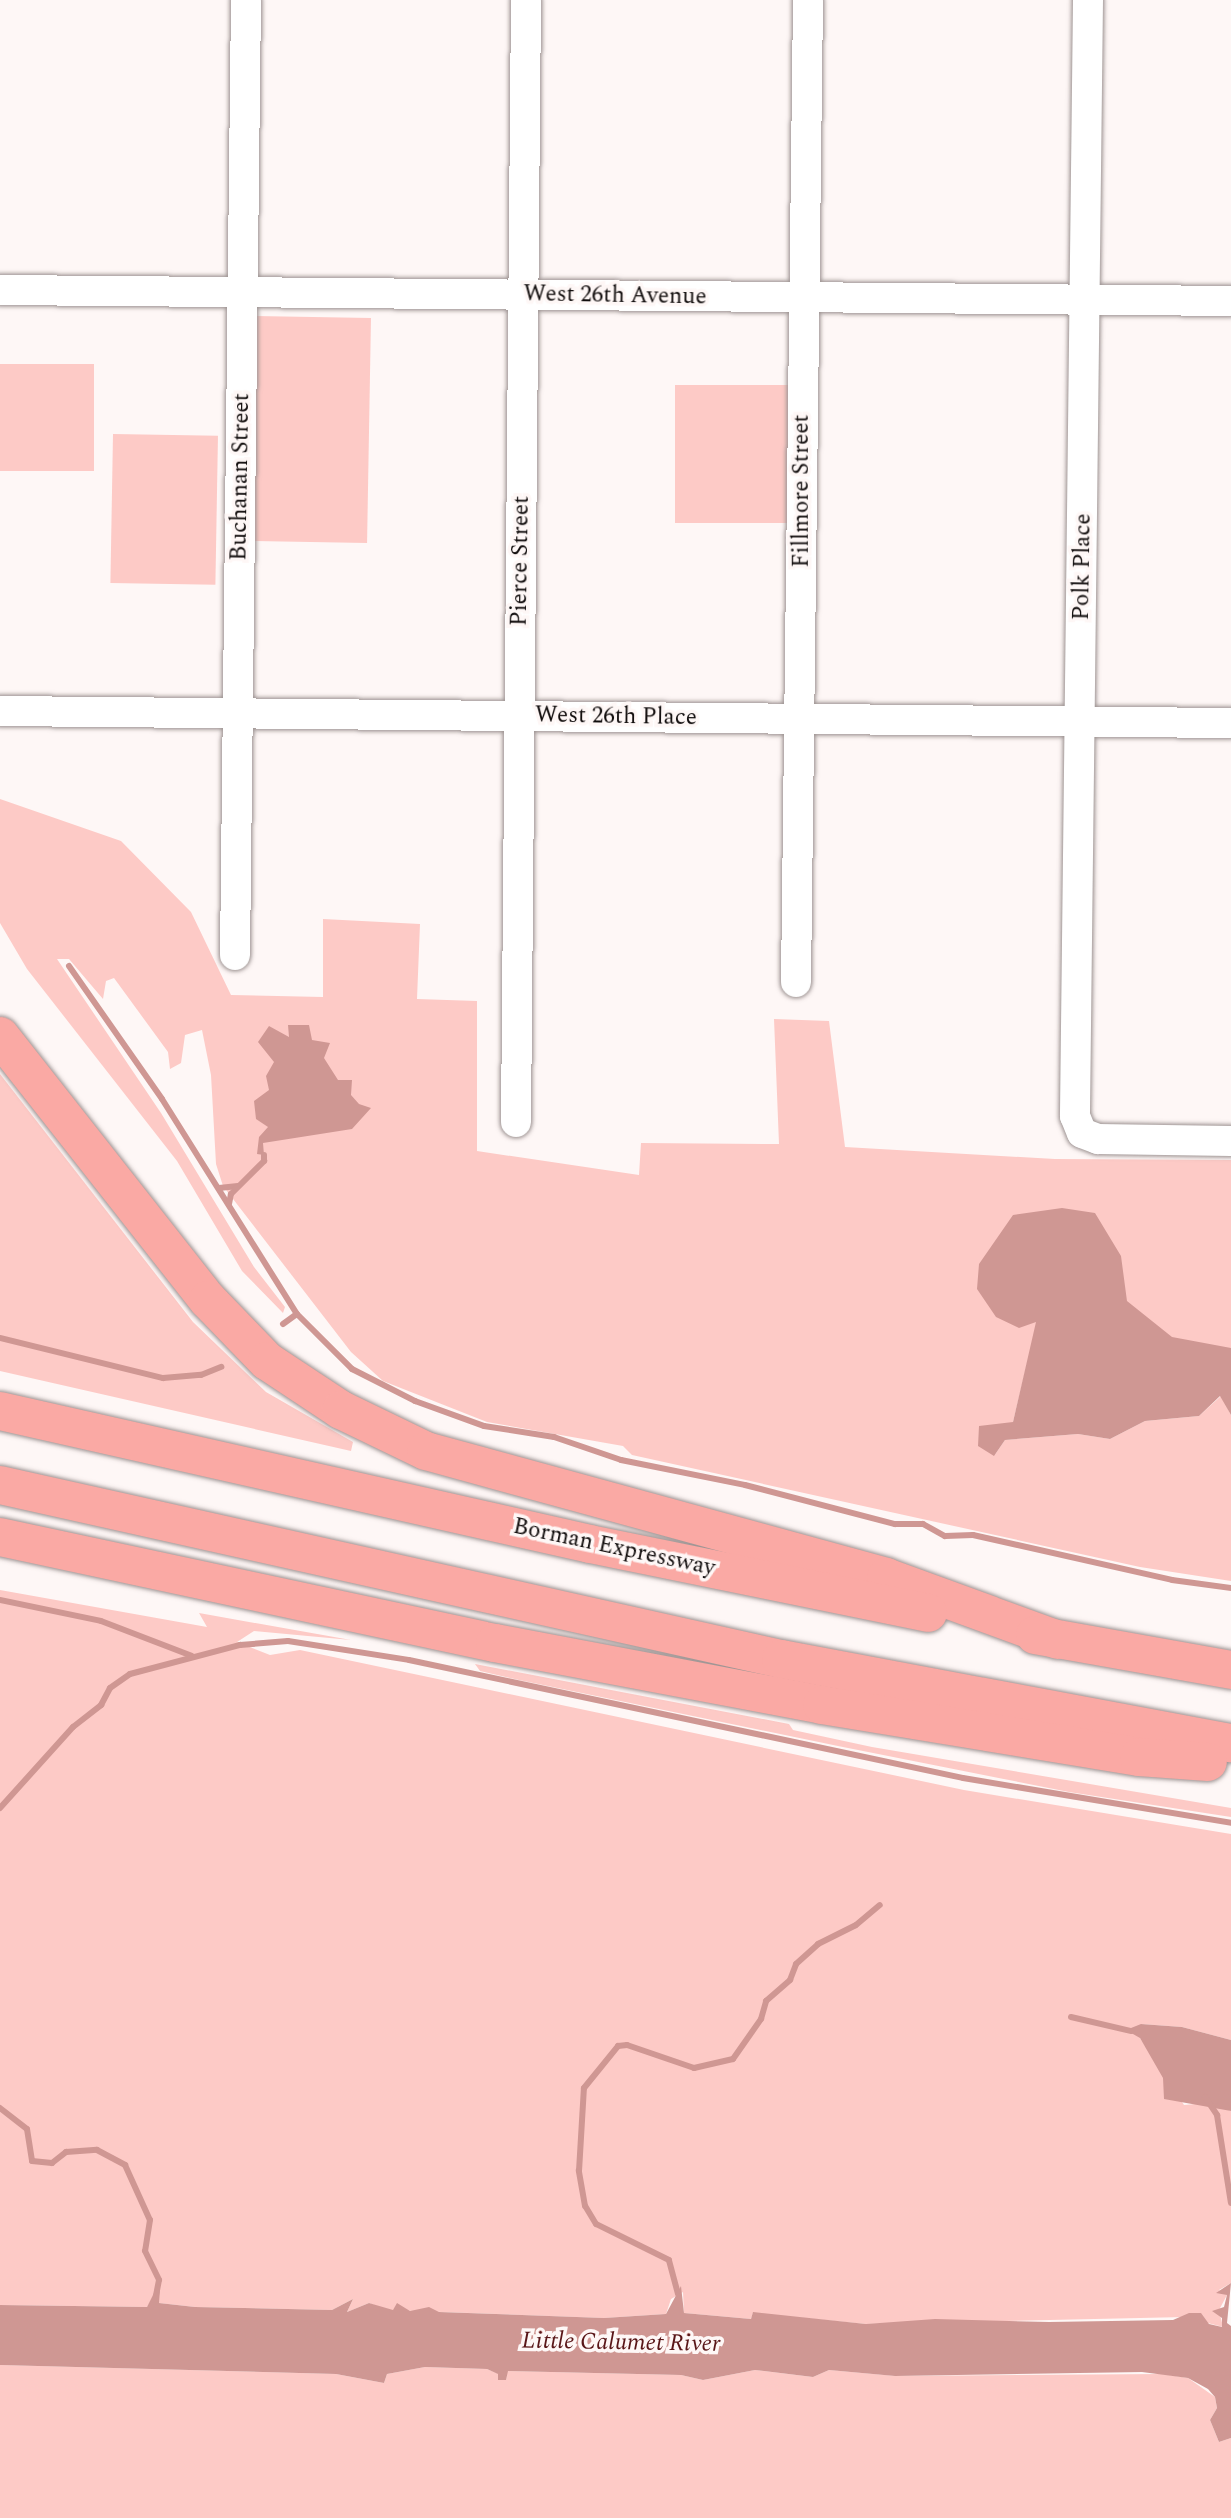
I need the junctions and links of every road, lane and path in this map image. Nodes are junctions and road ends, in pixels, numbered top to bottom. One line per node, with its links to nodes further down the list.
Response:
1 (246, 0): 6 (street, Buchanan Street)
2 (526, 0): 7 (street, Pierce Street)
3 (808, 0): 8 (street, Fillmore Street)
4 (1088, 0): 9 (street, Polk Place)
5 (0, 290): 6 (street, West 26th Avenue)
6 (243, 292): 7 (street, West 26th Avenue); 12 (street, Buchanan Street)
7 (524, 295): 8 (street, West 26th Avenue); 13 (street, Pierce Street)
8 (804, 298): 9 (street, West 26th Avenue); 14 (street, Fillmore Street)
9 (1085, 300): 10 (street, West 26th Avenue); 15 (street, Polk Place)
10 (1231, 301)
11 (0, 711): 12 (street, West 26th Place)
12 (237, 713): 13 (street, West 26th Place); 17 (street, Buchanan Street)
13 (519, 716): 14 (street, West 26th Place); 20 (street, Pierce Street)
14 (800, 719): 15 (street, West 26th Place); 18 (street, Fillmore Street)
15 (1081, 722): 16 (street, West 26th Place); 21 (street, Polk Place)
16 (1231, 723)
17 (235, 955)
18 (796, 982)
19 (0, 1036): 27 (highway)
20 (516, 1122)
21 (1231, 1141)
22 (0, 1410): 27 (highway, Borman Expressway)
23 (0, 1485): 29 (highway)
24 (0, 1537): 26 (highway)
25 (0, 1560): 26 (highway)
26 (140, 1570): 30 (highway)
27 (1058, 1640): 28 (highway, Borman Expressway)
28 (1231, 1670)
29 (1231, 1743)
30 (1231, 1764)

